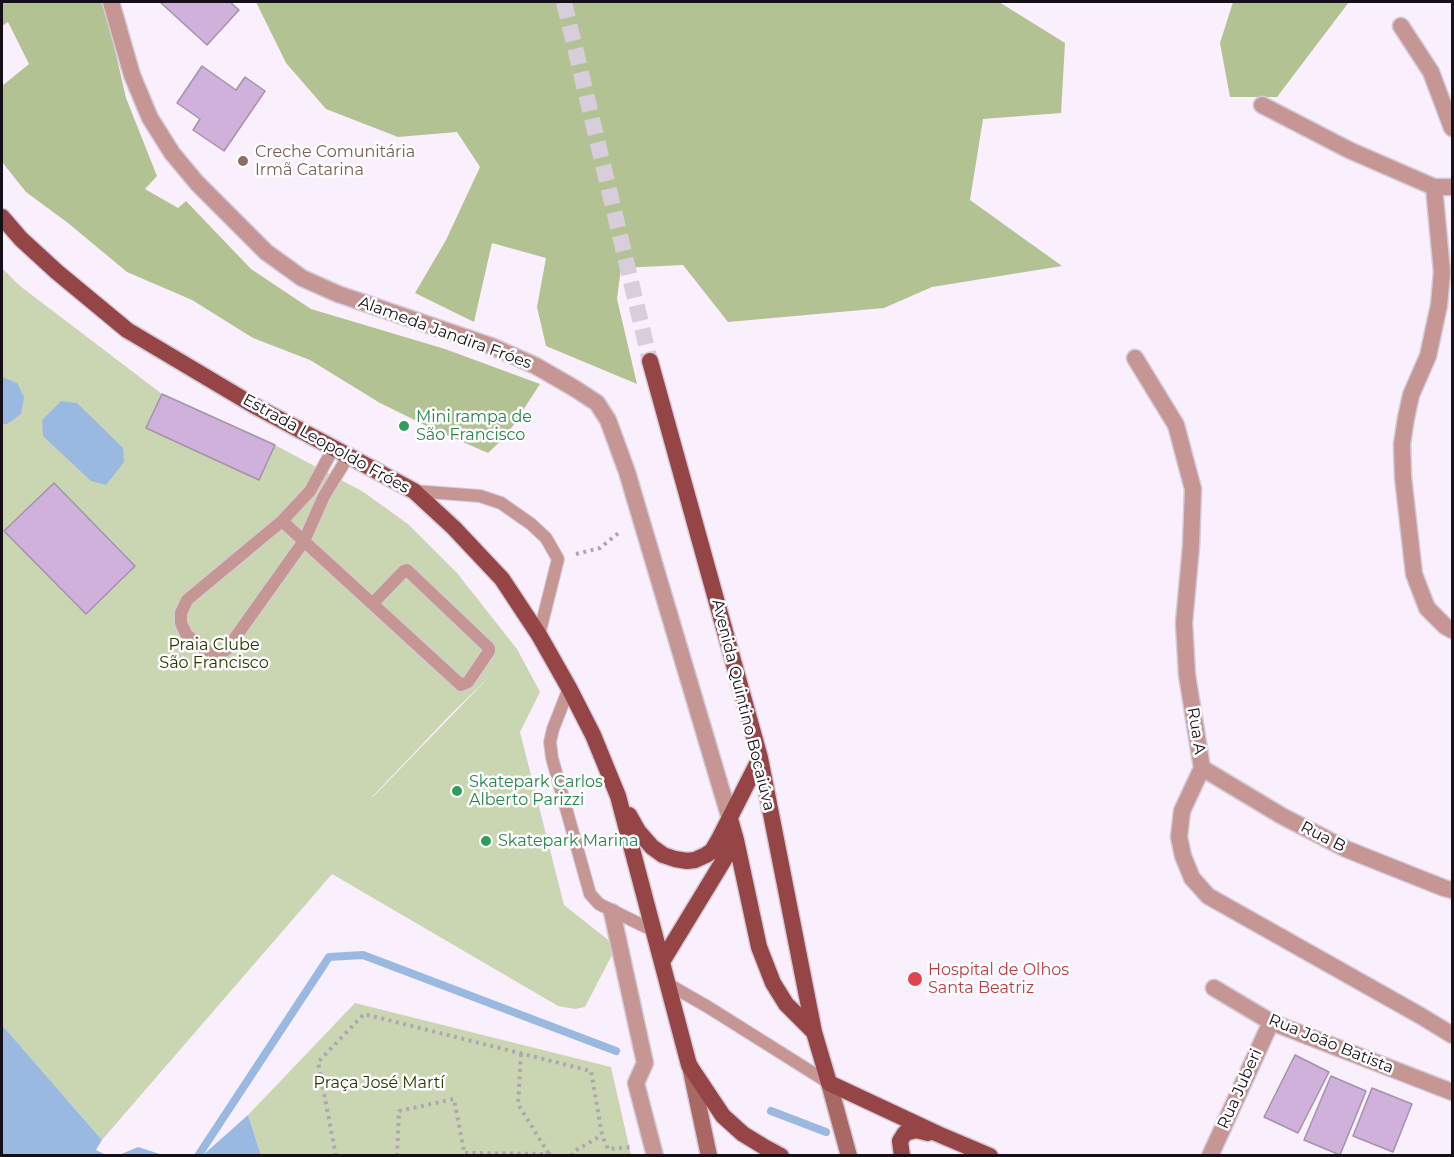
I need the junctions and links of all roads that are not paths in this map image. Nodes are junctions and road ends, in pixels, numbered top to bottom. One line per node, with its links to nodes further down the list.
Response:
1 (111, 2): 22 (street, Alameda Jandira Fróes)
2 (1401, 26): 4 (street)
3 (1262, 105): 5 (street)
4 (1452, 128)
5 (1434, 187): 6 (street); 16 (street)
6 (1452, 187)
7 (2, 217): 10 (main road, Estrada Leopoldo Fróes)
8 (1135, 358): 20 (street, Rua A)
9 (651, 361): 19 (main road, Avenida Quintino Bocaiúva)
10 (334, 447): 11 (main road, Estrada Leopoldo Fróes); 13 (lane)
11 (349, 455): 12 (main road, Estrada Leopoldo Fróes); 14 (lane)
12 (414, 491): 17 (main road, Estrada Leopoldo Fróes); 17 (lane)
13 (282, 521): 14 (lane); 14 (lane)
14 (304, 541): 15 (lane)
15 (373, 603): 15 (lane)
16 (1452, 630)
17 (539, 635): 18 (main road, Estrada Leopoldo Fróes)
18 (569, 688): 21 (main road, Estrada Leopoldo Fróes); 25 (lane)
19 (760, 758): 22 (main road); 31 (main road, Avenida Quintino Bocaiúva)
20 (1202, 768): 24 (street, Rua B); 32 (street, Rua A)
21 (618, 796): 22 (main road); 26 (main road)
22 (730, 819): 23 (main road)
23 (736, 840): 27 (main road); 31 (main road)
24 (1452, 890)
25 (612, 912): 26 (lane); 37 (street)
26 (654, 931): 27 (main road)
27 (663, 960): 28 (main road)
28 (668, 984): 33 (main road); 34 (lane)
29 (1214, 988): 30 (street, Rua João Batista)
30 (1271, 1022): 35 (street, Rua João Batista); 43 (street, Rua Juberi)
31 (814, 1032): 34 (main road, Avenida Quintino Bocaiúva)
32 (1452, 1035)
33 (690, 1065): 38 (main road); 39 (main road)
34 (829, 1083): 36 (main road); 40 (main road, Avenida Quintino Bocaiúva)
35 (1452, 1092)
36 (938, 1134): 41 (main road); 42 (main road)
37 (654, 1150)
38 (709, 1155)
39 (782, 1155)
40 (849, 1155)
41 (902, 1155)
42 (990, 1155)
43 (1210, 1155)

